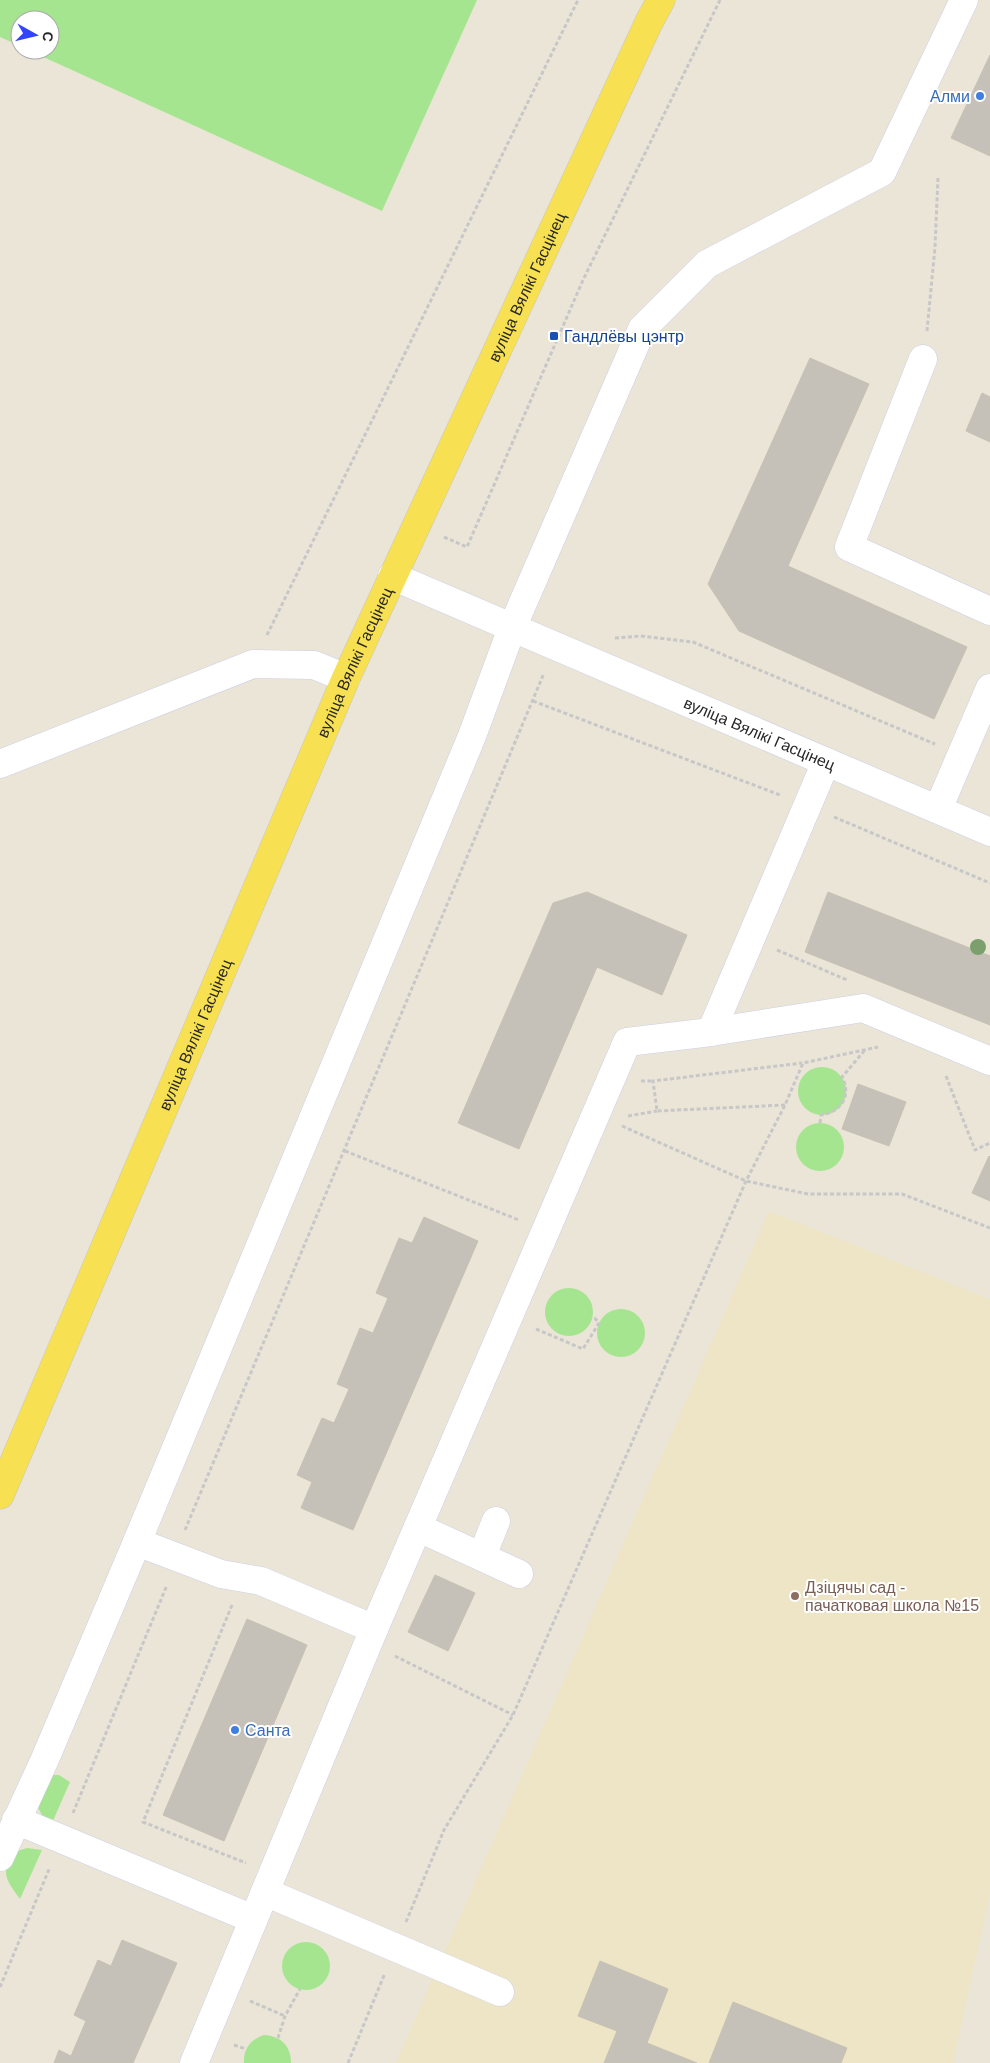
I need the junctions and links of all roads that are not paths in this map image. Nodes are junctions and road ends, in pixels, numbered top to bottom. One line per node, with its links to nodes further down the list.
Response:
1 (661, 0): 4 (main road, вуліца Вялікі Гасцінец)
2 (964, 0): 6 (street)
3 (923, 358): 5 (street)
4 (392, 576): 6 (street, вуліца Вялікі Гасцінец); 7 (main road, вуліца Вялікі Гасцінец)
5 (990, 611)
6 (512, 628): 9 (street, вуліца Вялікі Гасцінец); 18 (street)
7 (346, 678): 10 (street); 15 (main road, вуліца Вялікі Гасцінец)
8 (990, 688): 11 (street)
9 (826, 762): 11 (street, вуліца Вялікі Гасцінец); 13 (street)
10 (0, 764)
11 (938, 809): 12 (street, вуліца Вялікі Гасцінец)
12 (990, 832)
13 (710, 1032): 14 (street); 17 (street)
14 (990, 1061)
15 (0, 1495)
16 (496, 1521): 19 (street)
17 (419, 1528): 19 (street); 21 (street)
18 (137, 1542): 21 (street); 22 (street)
19 (482, 1556): 20 (street)
20 (519, 1574)
21 (371, 1636): 24 (street)
22 (16, 1820): 23 (street); 25 (street)
23 (0, 1857)
24 (270, 1883): 25 (street); 26 (street)
25 (253, 1919): 27 (street)
26 (500, 1992)
27 (194, 2063)

